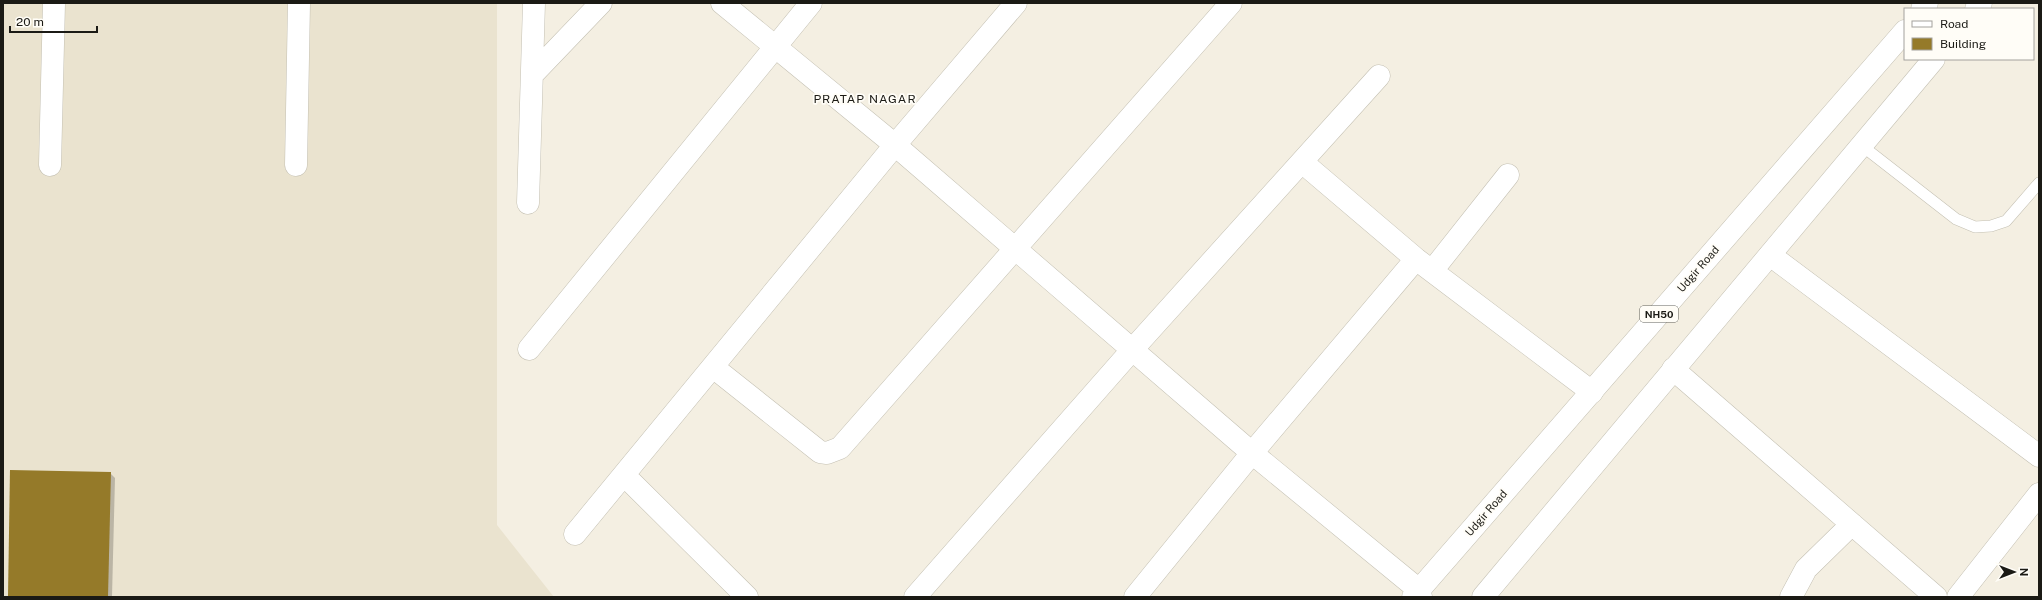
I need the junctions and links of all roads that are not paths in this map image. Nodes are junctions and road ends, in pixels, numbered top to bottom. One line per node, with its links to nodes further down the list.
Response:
1 (54, 3): 17 (main road)
2 (299, 3): 18 (main road)
3 (534, 3): 12 (main road)
4 (601, 3): 12 (main road)
5 (722, 3): 10 (main road)
6 (810, 3): 10 (main road)
7 (1016, 3): 14 (main road)
8 (1231, 3): 22 (main road)
9 (1904, 32): 29 (main road, Udgir Road / NH50)
10 (775, 48): 14 (main road); 25 (main road)
11 (1933, 60): 15 (main road)
12 (532, 75): 21 (main road)
13 (1379, 76): 16 (main road)
14 (895, 145): 22 (main road); 27 (main road)
15 (1861, 145): 20 (lane); 23 (main road)
16 (1302, 162): 24 (main road); 26 (main road)
17 (50, 165)
18 (296, 165)
19 (1508, 175): 24 (main road)
20 (2039, 183)
21 (528, 203)
22 (1014, 248): 26 (main road); 27 (main road)
23 (1770, 255): 28 (main road); 31 (main road)
24 (1424, 265): 29 (main road); 30 (main road)
25 (529, 349)
26 (1132, 350): 30 (main road); 38 (main road)
27 (713, 367): 32 (main road)
28 (1673, 369): 34 (main road); 40 (main road)
29 (1592, 392): 36 (main road, Udgir Road / NH50)
30 (1252, 453): 36 (main road); 39 (main road)
31 (2039, 456)
32 (624, 474): 35 (main road); 37 (main road)
33 (2039, 494): 43 (main road)
34 (1852, 524): 41 (main road); 42 (main road)
35 (575, 534)
36 (1418, 595)
37 (747, 597)
38 (915, 597)
39 (1135, 597)
40 (1483, 597)
41 (1791, 597)
42 (1936, 597)
43 (1958, 597)

